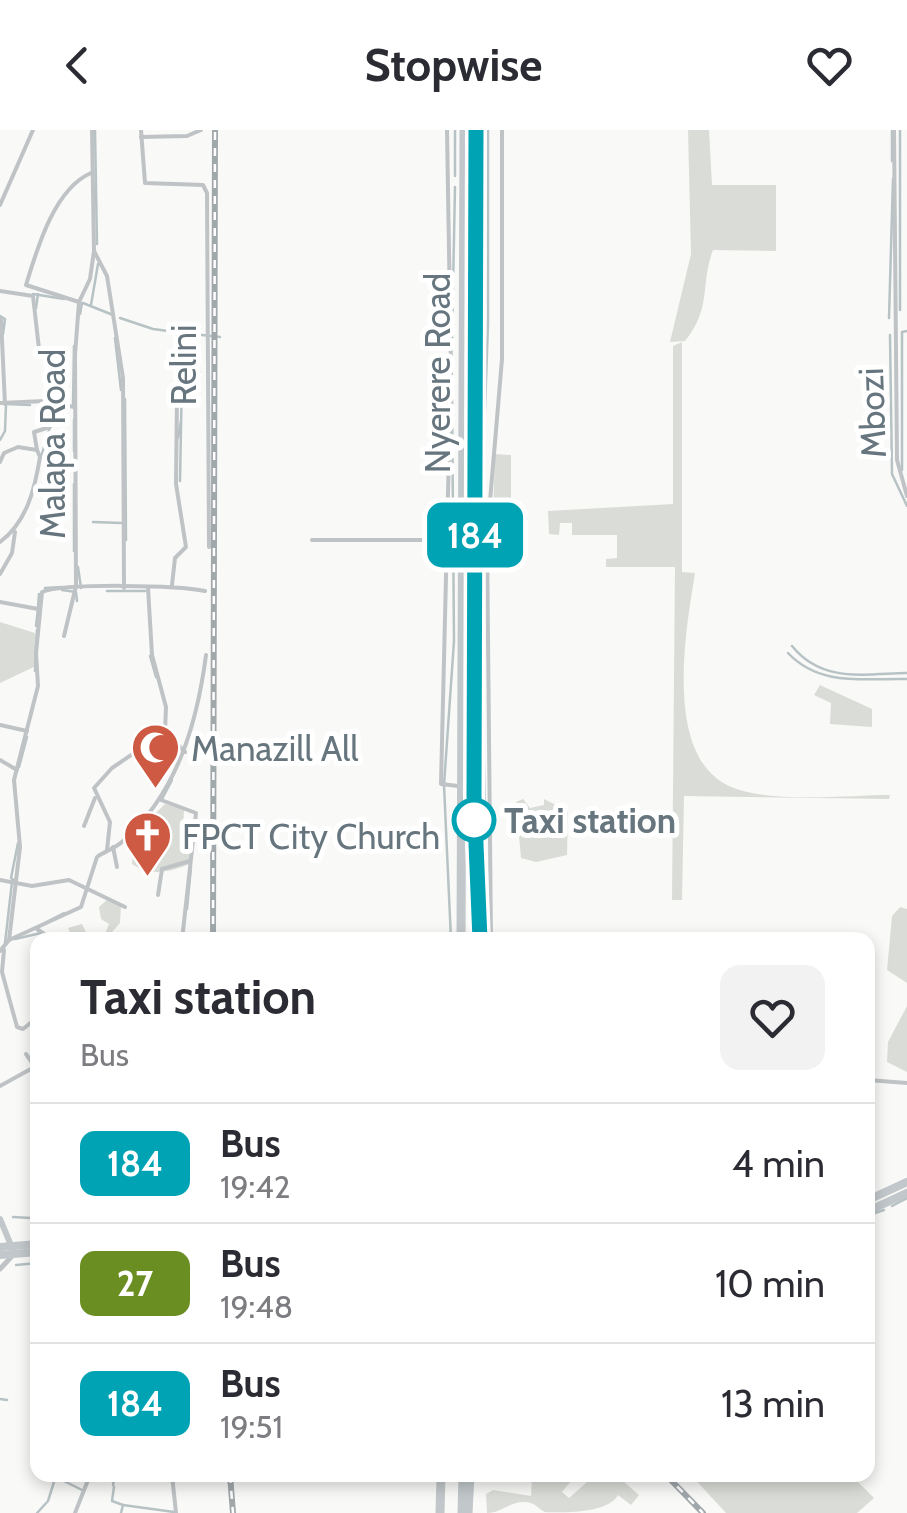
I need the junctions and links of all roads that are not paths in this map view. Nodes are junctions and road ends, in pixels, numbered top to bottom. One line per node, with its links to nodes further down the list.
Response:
1 (33, 130): 12 (street)
2 (92, 130): 11 (street)
3 (141, 130): 10 (street)
4 (201, 130): 10 (street)
5 (448, 130): 27 (street)
6 (464, 130): 46 (highway, Nyerere Road)
7 (476, 130): 65 (highway, Nyerere Road)
8 (502, 130): 66 (street)
9 (894, 130): 24 (street, Mbozi)
10 (141, 137): 29 (street, Relini)
11 (92, 172): 13 (street); 15 (street)
12 (0, 206)
13 (94, 251): 15 (street, Malapa Road); 33 (street)
14 (0, 291): 17 (street)
15 (79, 302): 21 (street, Malapa Road)
16 (1, 318): 20 (street)
17 (39, 349)
18 (177, 395): 31 (street)
19 (45, 402): 20 (street); 21 (street); 22 (street)
20 (2, 403)
21 (76, 407): 32 (street, Malapa Road)
22 (38, 453): 23 (street); 25 (street)
23 (0, 462)
24 (907, 496)
25 (14, 528): 28 (street); 30 (street)
26 (312, 540): 27 (street)
27 (447, 540): 46 (street)
28 (0, 542)
29 (209, 547)
30 (0, 574)
31 (172, 585): 34 (street, Malapa Road); 35 (street, Malapa Road)
32 (76, 586): 33 (street, Malapa Road); 37 (street, Malapa Road); 38 (street)
33 (124, 588): 34 (street, Malapa Road)
34 (148, 588): 42 (street)
35 (204, 591)
36 (0, 602): 37 (street)
37 (38, 608): 41 (street)
38 (64, 636)
39 (206, 655): 43 (street)
40 (0, 724): 41 (street)
41 (27, 731): 45 (street)
42 (165, 732): 43 (street); 47 (street)
43 (185, 752): 48 (street)
44 (0, 760): 45 (street)
45 (17, 770): 55 (street)
46 (462, 786): 64 (highway, Nyerere Road)
47 (95, 798): 49 (street); 51 (street)
48 (161, 800): 50 (street); 52 (street)
49 (84, 826)
50 (113, 847): 51 (street); 53 (street)
51 (107, 850): 56 (street)
52 (190, 861): 57 (street); 63 (street)
53 (117, 866)
54 (0, 880): 55 (street)
55 (13, 882): 56 (street); 67 (street)
56 (86, 889): 58 (street); 59 (street)
57 (158, 895)
58 (125, 907)
59 (37, 930): 61 (street); 62 (street)
60 (30, 932): 67 (street)
61 (31, 932)
62 (40, 932)
63 (183, 932)
64 (461, 932)
65 (478, 932)
66 (490, 932)
67 (8, 940): 68 (street)
68 (2, 951): 69 (street)
69 (30, 1024)
70 (26, 1054): 71 (street)
71 (30, 1060)
72 (30, 1071): 75 (street)
73 (875, 1080): 74 (street)
74 (907, 1082)
75 (0, 1086)
76 (907, 1182): 78 (main road)
77 (907, 1193): 79 (main road)
78 (875, 1197)
79 (875, 1208)
80 (0, 1219): 82 (main road)
81 (30, 1246): 82 (main road)
82 (5, 1251): 83 (main road); 84 (street)
83 (30, 1252)
84 (0, 1270)
85 (87, 1482): 89 (street)
86 (173, 1482): 90 (street)
87 (444, 1482): 91 (highway)
88 (466, 1482): 92 (highway)
89 (75, 1513)
90 (176, 1513)
91 (443, 1513)
92 (465, 1513)

